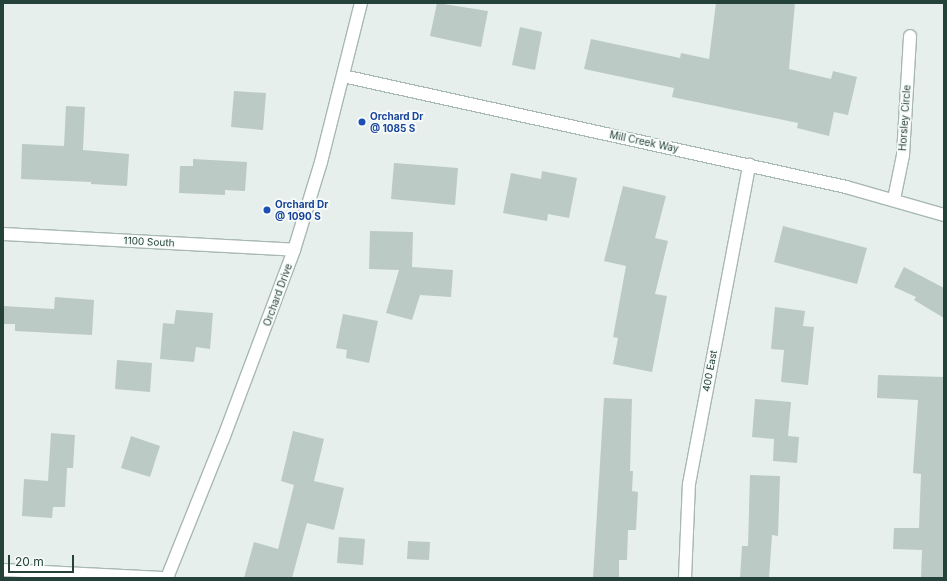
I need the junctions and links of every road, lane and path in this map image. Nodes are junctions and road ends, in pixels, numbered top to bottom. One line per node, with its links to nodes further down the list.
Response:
1 (361, 3): 3 (street, Orchard Drive)
2 (910, 36): 5 (street, Horsley Circle)
3 (342, 76): 4 (street, Mill Creek Way); 8 (street, Orchard Drive)
4 (749, 165): 5 (street, Mill Creek Way); 12 (street, 400 East)
5 (894, 199): 6 (street, Mill Creek Way)
6 (944, 215)
7 (3, 234): 8 (street, 1100 South)
8 (294, 250): 11 (street, Orchard Drive)
9 (3, 570): 10 (street)
10 (162, 578)
11 (167, 578)
12 (685, 578)

